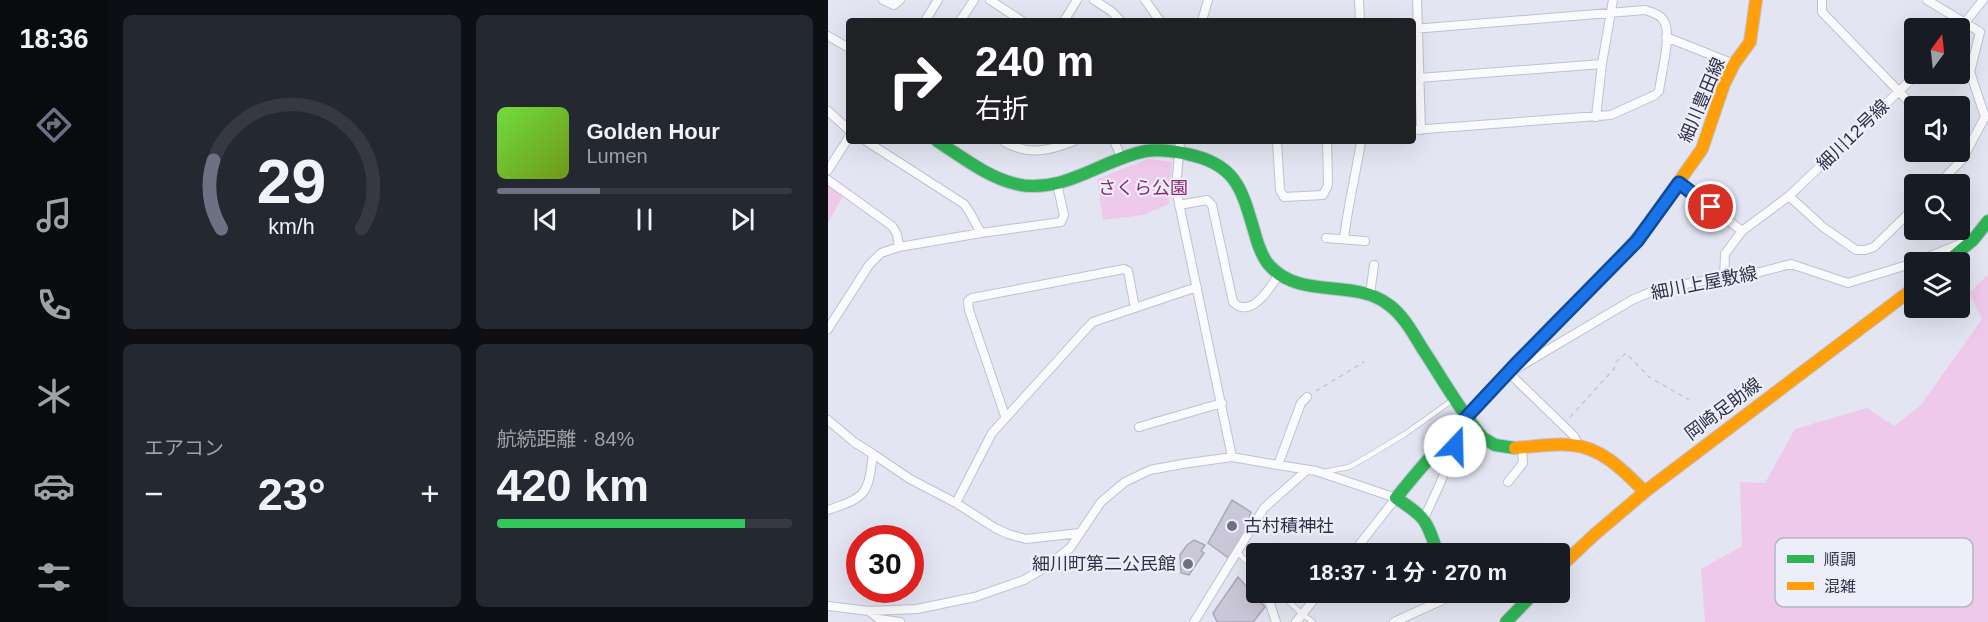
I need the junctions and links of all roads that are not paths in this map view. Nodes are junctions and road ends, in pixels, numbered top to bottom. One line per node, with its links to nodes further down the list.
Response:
1 (883, 0): 2 (street)
2 (900, 0)
3 (938, 0): 18 (street)
4 (974, 0): 19 (street)
5 (990, 0): 20 (street)
6 (1077, 0): 21 (street)
7 (1094, 0): 22 (street)
8 (1146, 0): 23 (street)
9 (1208, 0): 24 (street)
10 (1359, 0): 25 (street)
11 (1417, 0): 26 (street)
12 (1613, 0): 17 (street)
13 (1756, 0): 36 (main road, 細川豊田線)
14 (1822, 0): 41 (street)
15 (1927, 0): 27 (street)
16 (1983, 0): 28 (street)
17 (1611, 13): 29 (street); 32 (street); 35 (street)
18 (927, 18)
19 (962, 18)
20 (1017, 18)
21 (1066, 18)
22 (1118, 18)
23 (1158, 18)
24 (1203, 18)
25 (1360, 18)
26 (1416, 18)
27 (1951, 18)
28 (1968, 18)
29 (1416, 29)
30 (1970, 29): 37 (street)
31 (828, 36): 34 (street)
32 (1666, 37): 36 (street); 44 (street)
33 (1416, 41): 39 (street)
34 (846, 46)
35 (1602, 64): 39 (street); 44 (street)
36 (1734, 64): 63 (main road, 細川豊田線)
37 (1970, 72)
38 (1970, 72): 56 (street)
39 (1419, 78): 46 (street)
40 (1907, 84): 41 (street, 細川12号線)
41 (1899, 92): 42 (street); 65 (street, 細川12号線)
42 (1904, 97)
43 (828, 111): 45 (street)
44 (1596, 117): 46 (street)
45 (846, 127)
46 (1417, 130)
47 (846, 142): 60 (street)
48 (871, 144): 70 (street)
49 (942, 144): 64 (main road)
50 (1009, 144): 51 (street)
51 (1065, 144)
52 (1115, 144): 58 (street)
53 (1277, 144): 54 (street)
54 (1327, 144)
55 (1360, 144): 72 (street)
56 (1970, 145)
57 (1179, 147): 58 (main road); 66 (street); 80 (main road)
58 (1122, 159): 64 (main road)
59 (1960, 162): 61 (street)
60 (828, 170)
61 (1948, 174)
62 (828, 180): 75 (street)
63 (1679, 183): 69 (street); 89 (main road, 細川豊田線)
64 (1057, 184): 70 (street)
65 (1789, 196): 67 (street); 69 (street, 細川12号線)
66 (1179, 205): 80 (street); 82 (street)
67 (1904, 218)
68 (1988, 221): 73 (main road)
69 (1742, 231): 81 (street, 細川12号線)
70 (981, 232): 75 (street)
71 (1326, 238): 72 (street)
72 (1344, 238): 74 (street)
73 (1973, 240): 76 (street, 細川上屋敷線); 77 (main road)
74 (1365, 241)
75 (899, 247): 87 (street)
76 (1939, 252)
77 (1959, 252)
78 (1374, 265): 83 (street)
79 (1904, 266): 81 (street, 細川上屋敷線)
80 (1279, 274): 83 (main road)
81 (1724, 279): 89 (street, 細川上屋敷線)
82 (1197, 287): 85 (street); 92 (street)
83 (1370, 294): 91 (main road)
84 (1904, 295): 105 (main road, 岡崎足助線)
85 (1135, 308): 93 (street); 93 (street)
86 (828, 309): 87 (street)
87 (837, 315): 88 (street)
88 (828, 328)
89 (1509, 373): 95 (main road, 細川豊田線); 97 (street)
90 (1307, 397): 101 (street)
91 (1455, 398): 95 (main road); 103 (lane)
92 (1222, 403): 96 (street); 100 (street)
93 (1005, 417): 107 (street)
94 (828, 420): 99 (street)
95 (1463, 420): 98 (main road); 106 (main road, 細川豊田線); 109 (street)
96 (1139, 427)
97 (1579, 446): 98 (main road); 105 (main road)
98 (1522, 448): 104 (street)
99 (873, 454): 107 (street); 108 (street)
100 (1232, 458): 101 (street); 110 (street)
101 (1278, 465): 102 (street)
102 (1307, 470): 103 (street); 113 (street)
103 (1322, 473): 106 (street)
104 (1508, 482)
105 (1644, 491): 114 (main road, 岡崎足助線)
106 (1396, 498): 109 (main road); 111 (street)
107 (956, 503): 110 (street)
108 (828, 510)
109 (1424, 519): 112 (main road)
110 (1080, 533): 122 (street)
111 (1361, 543)
112 (1434, 543)
113 (1238, 553): 115 (lane); 125 (street)
114 (1570, 554)
115 (1246, 561)
116 (1270, 603): 126 (street)
117 (1290, 603): 123 (lane)
118 (1311, 603): 123 (street)
119 (1436, 603): 129 (street)
120 (1524, 603): 130 (main road)
121 (828, 606): 122 (street)
122 (869, 611): 124 (street)
123 (1302, 614): 127 (street); 128 (lane)
124 (900, 622)
125 (1194, 622)
126 (1276, 622)
127 (1296, 622)
128 (1313, 622)
129 (1394, 622)
130 (1506, 622)

